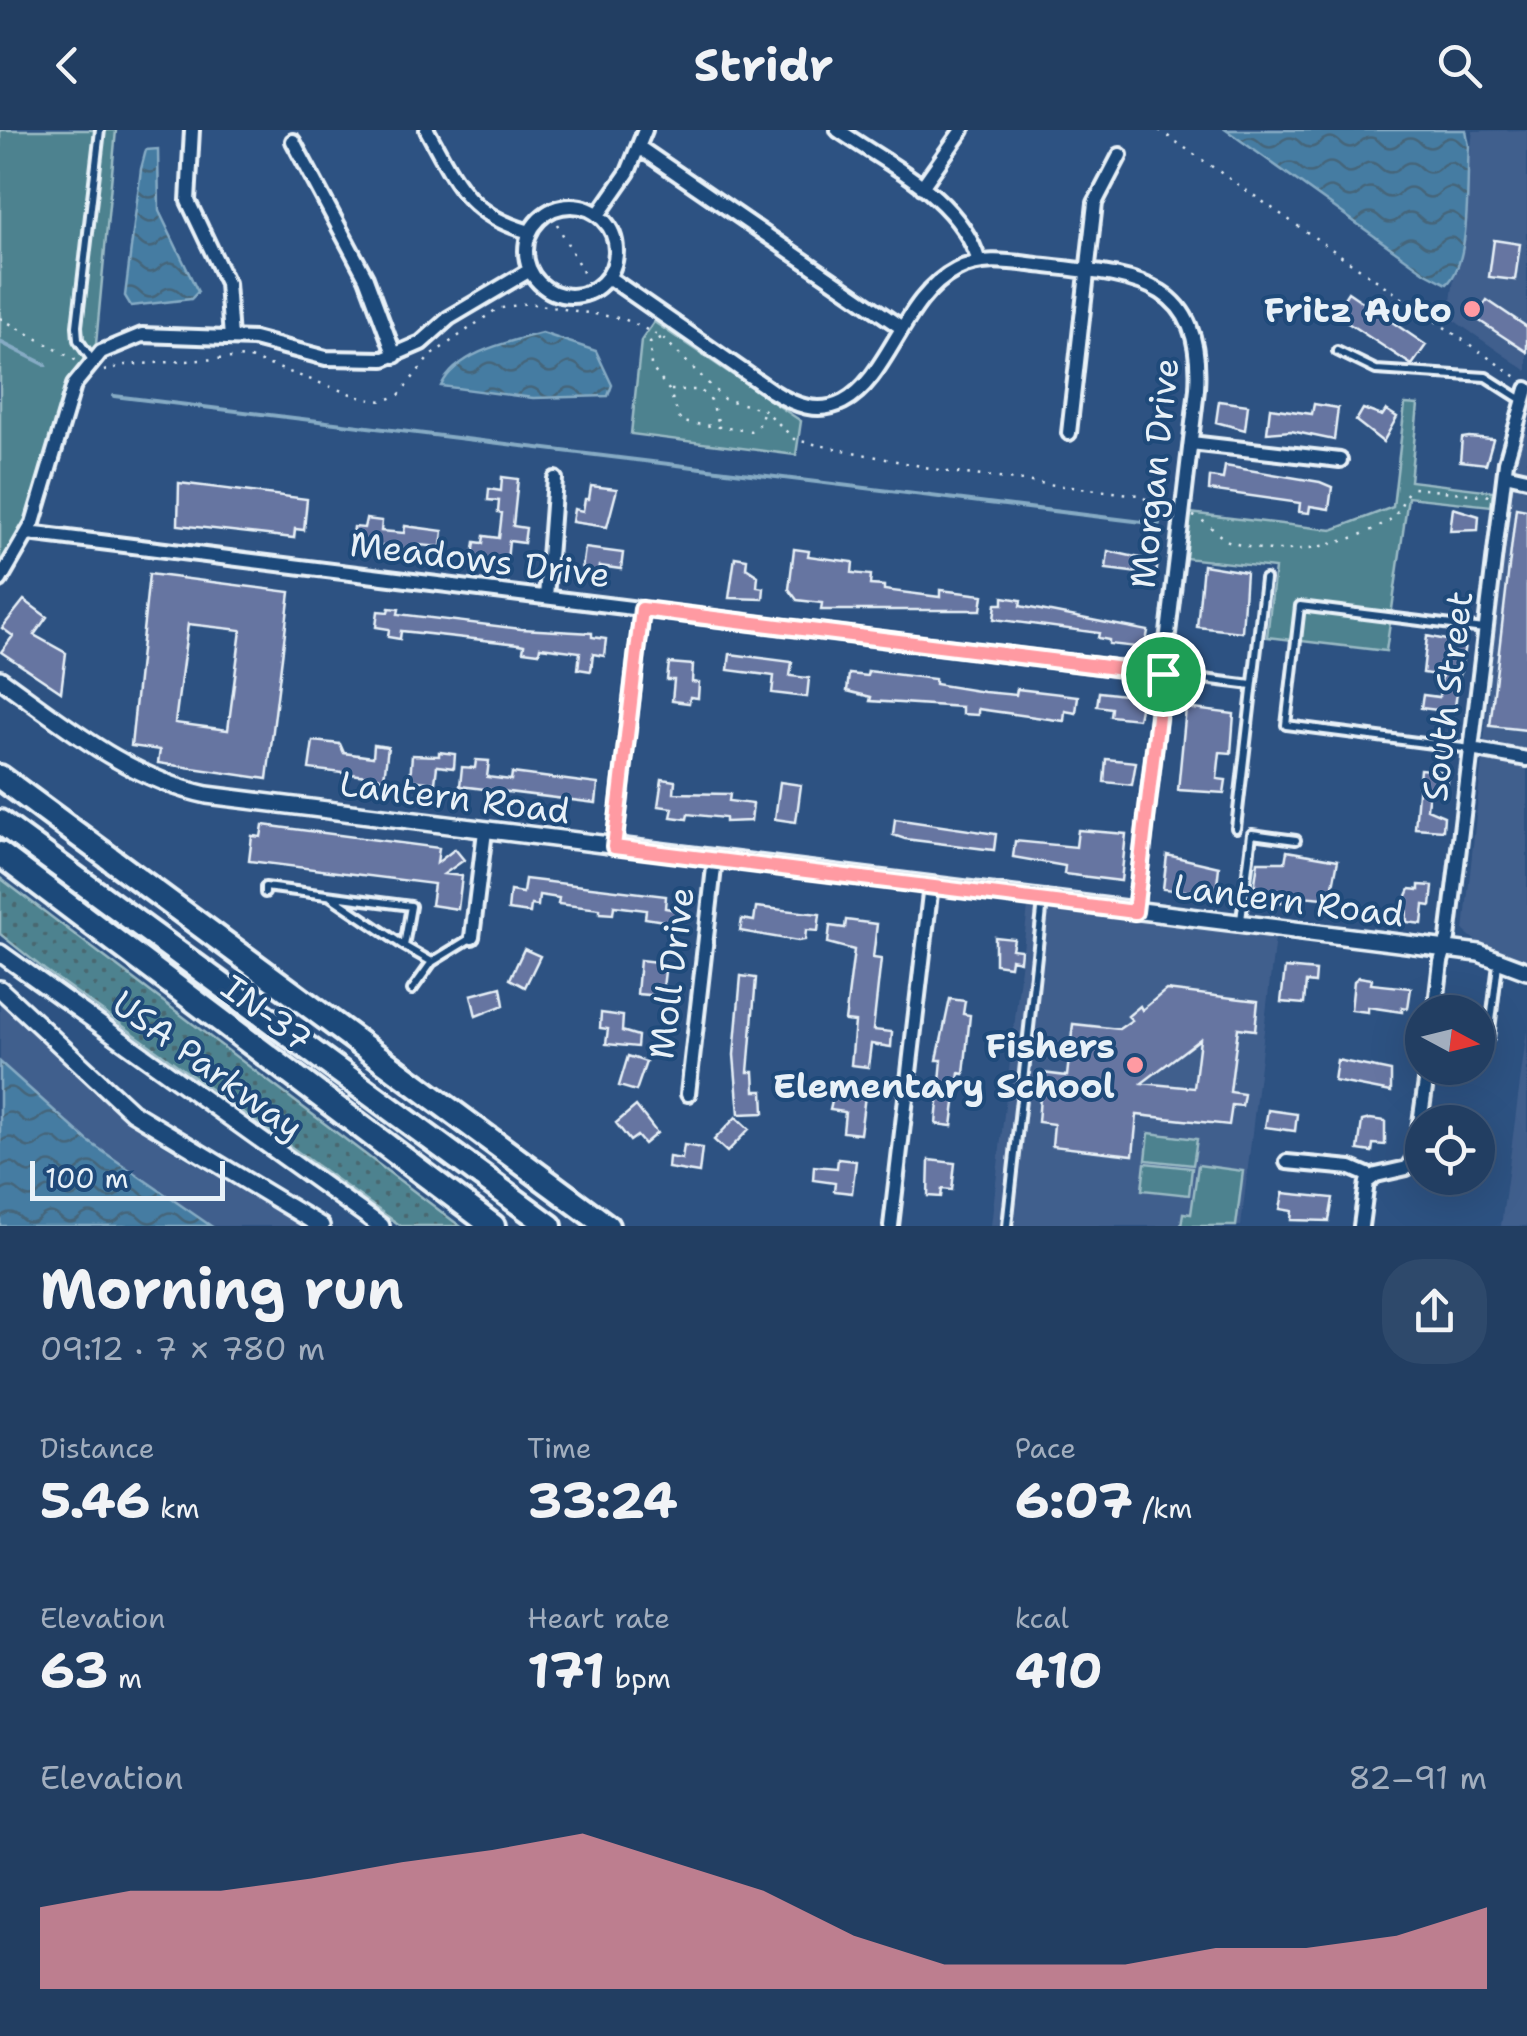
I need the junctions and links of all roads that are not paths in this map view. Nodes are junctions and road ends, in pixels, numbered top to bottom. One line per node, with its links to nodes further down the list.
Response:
1 (100, 130): 21 (lane)
2 (192, 130): 18 (street)
3 (427, 130): 12 (street)
4 (646, 130): 8 (street)
5 (838, 130): 10 (street)
6 (962, 130): 10 (street)
7 (293, 142): 20 (street)
8 (640, 148): 11 (street); 17 (street)
9 (1120, 155): 15 (street)
10 (922, 188): 13 (street)
11 (598, 215): 12 (street); 16 (street)
12 (530, 232): 14 (street)
13 (978, 262): 15 (street); 17 (street)
14 (530, 270): 16 (street); 20 (street)
15 (1087, 271): 23 (street); 24 (street, Morgan Drive)
16 (608, 277): 17 (street)
17 (902, 328)
18 (231, 338): 20 (street); 21 (street)
19 (1338, 352): 22 (lane)
20 (394, 356)
21 (85, 361): 29 (street)
22 (1524, 394): 26 (street, South Street)
23 (1069, 433)
24 (1191, 443): 25 (street); 35 (street, Morgan Drive)
25 (1340, 460)
26 (1505, 474): 28 (street); 34 (street, South Street)
27 (555, 479): 32 (street)
28 (1527, 480)
29 (28, 533): 31 (street); 32 (street, Meadows Drive)
30 (1265, 579): 37 (lane)
31 (0, 580)
32 (546, 597): 33 (street, Meadows Drive)
33 (642, 609): 35 (street, Meadows Drive); 45 (street)
34 (1485, 629): 38 (street, South Street); 38 (lane)
35 (1163, 674): 37 (lane); 52 (street, Morgan Drive)
36 (0, 679): 43 (street, Lantern Road)
37 (1252, 685): 42 (lane)
38 (1471, 748): 39 (street); 56 (street, South Street)
39 (1527, 759)
40 (0, 777): 67 (highway)
41 (0, 822): 73 (highway)
42 (1236, 828)
43 (485, 831): 45 (street, Lantern Road); 54 (street)
44 (1296, 840): 53 (lane)
45 (614, 847): 47 (street, Lantern Road)
46 (0, 854): 72 (highway, IN-37)
47 (715, 859): 48 (street, Lantern Road); 66 (street, Moll Drive)
48 (932, 885): 51 (street, Lantern Road); 76 (street)
49 (264, 893): 50 (lane)
50 (328, 895): 55 (lane); 55 (lane)
51 (1043, 900): 52 (street, Lantern Road); 77 (lane)
52 (1135, 912): 53 (street, Lantern Road)
53 (1240, 926): 56 (street, Lantern Road)
54 (472, 938): 59 (lane)
55 (404, 946): 59 (lane)
56 (1445, 949): 58 (street, Lantern Road); 63 (street, South Street)
57 (0, 953): 71 (street, USA Parkway)
58 (1499, 958): 60 (street, Lantern Road); 64 (lane)
59 (432, 962): 62 (lane)
60 (1527, 970)
61 (0, 989): 70 (street, USA Parkway)
62 (412, 990)
63 (1438, 995)
64 (1495, 995)
65 (1426, 1085): 69 (street)
66 (688, 1094)
67 (452, 1111): 74 (highway); 75 (highway)
68 (1288, 1162): 69 (street)
69 (1372, 1178): 78 (street)
70 (321, 1226)
71 (381, 1226)
72 (493, 1226)
73 (550, 1226)
74 (608, 1226)
75 (629, 1226)
76 (891, 1226)
77 (1007, 1226)
78 (1360, 1226)

